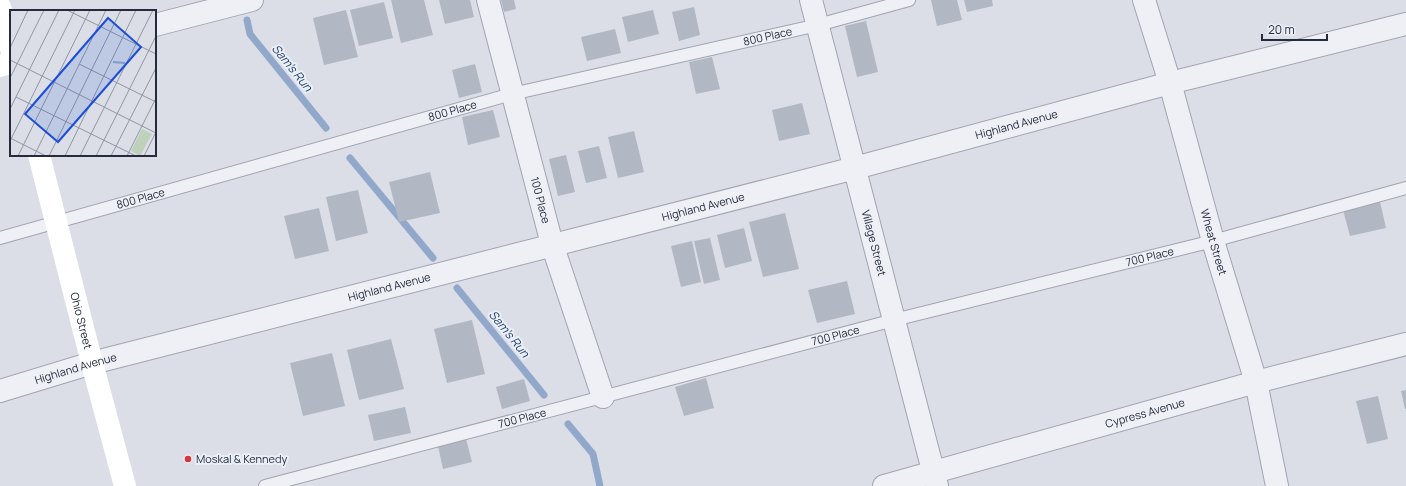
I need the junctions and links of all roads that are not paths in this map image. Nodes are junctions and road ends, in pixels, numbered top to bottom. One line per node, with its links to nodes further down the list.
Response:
1 (252, 0): 9 (street)
2 (488, 0): 14 (street, 100 Place)
3 (811, 0): 8 (street, Village Street)
4 (909, 0): 8 (lane, 800 Place)
5 (1144, 0): 13 (street, Wheat Street)
6 (0, 7): 10 (main road)
7 (1406, 24): 13 (street, Highland Avenue)
8 (818, 25): 14 (lane, 800 Place); 16 (street, Village Street)
9 (156, 26)
10 (10, 45)
11 (10, 63): 12 (main road)
12 (0, 66)
13 (1170, 83): 16 (street, Highland Avenue); 20 (street, Wheat Street)
14 (512, 94): 18 (lane, 800 Place); 21 (street, 100 Place)
15 (39, 156): 18 (main road, Ohio Street)
16 (855, 168): 21 (street, Highland Avenue); 22 (street, Village Street)
17 (1406, 188): 20 (lane, 700 Place)
18 (56, 222): 19 (lane, 800 Place); 24 (main road, Ohio Street)
19 (0, 238)
20 (1213, 241): 22 (lane, 700 Place); 25 (street, Wheat Street)
21 (552, 244): 24 (street, Highland Avenue); 27 (street, 100 Place)
22 (894, 320): 27 (lane, 700 Place); 28 (street, Village Street)
23 (1406, 344): 25 (street, Cypress Avenue)
24 (92, 363): 26 (street, Highland Avenue); 29 (main road, Ohio Street)
25 (1256, 382): 28 (street, Cypress Avenue); 32 (street, Wheat Street)
26 (0, 392)
27 (603, 397): 30 (lane, 700 Place)
28 (935, 480): 31 (street, Cypress Avenue)
29 (125, 486)
30 (265, 486)
31 (884, 486)
32 (1277, 486)

